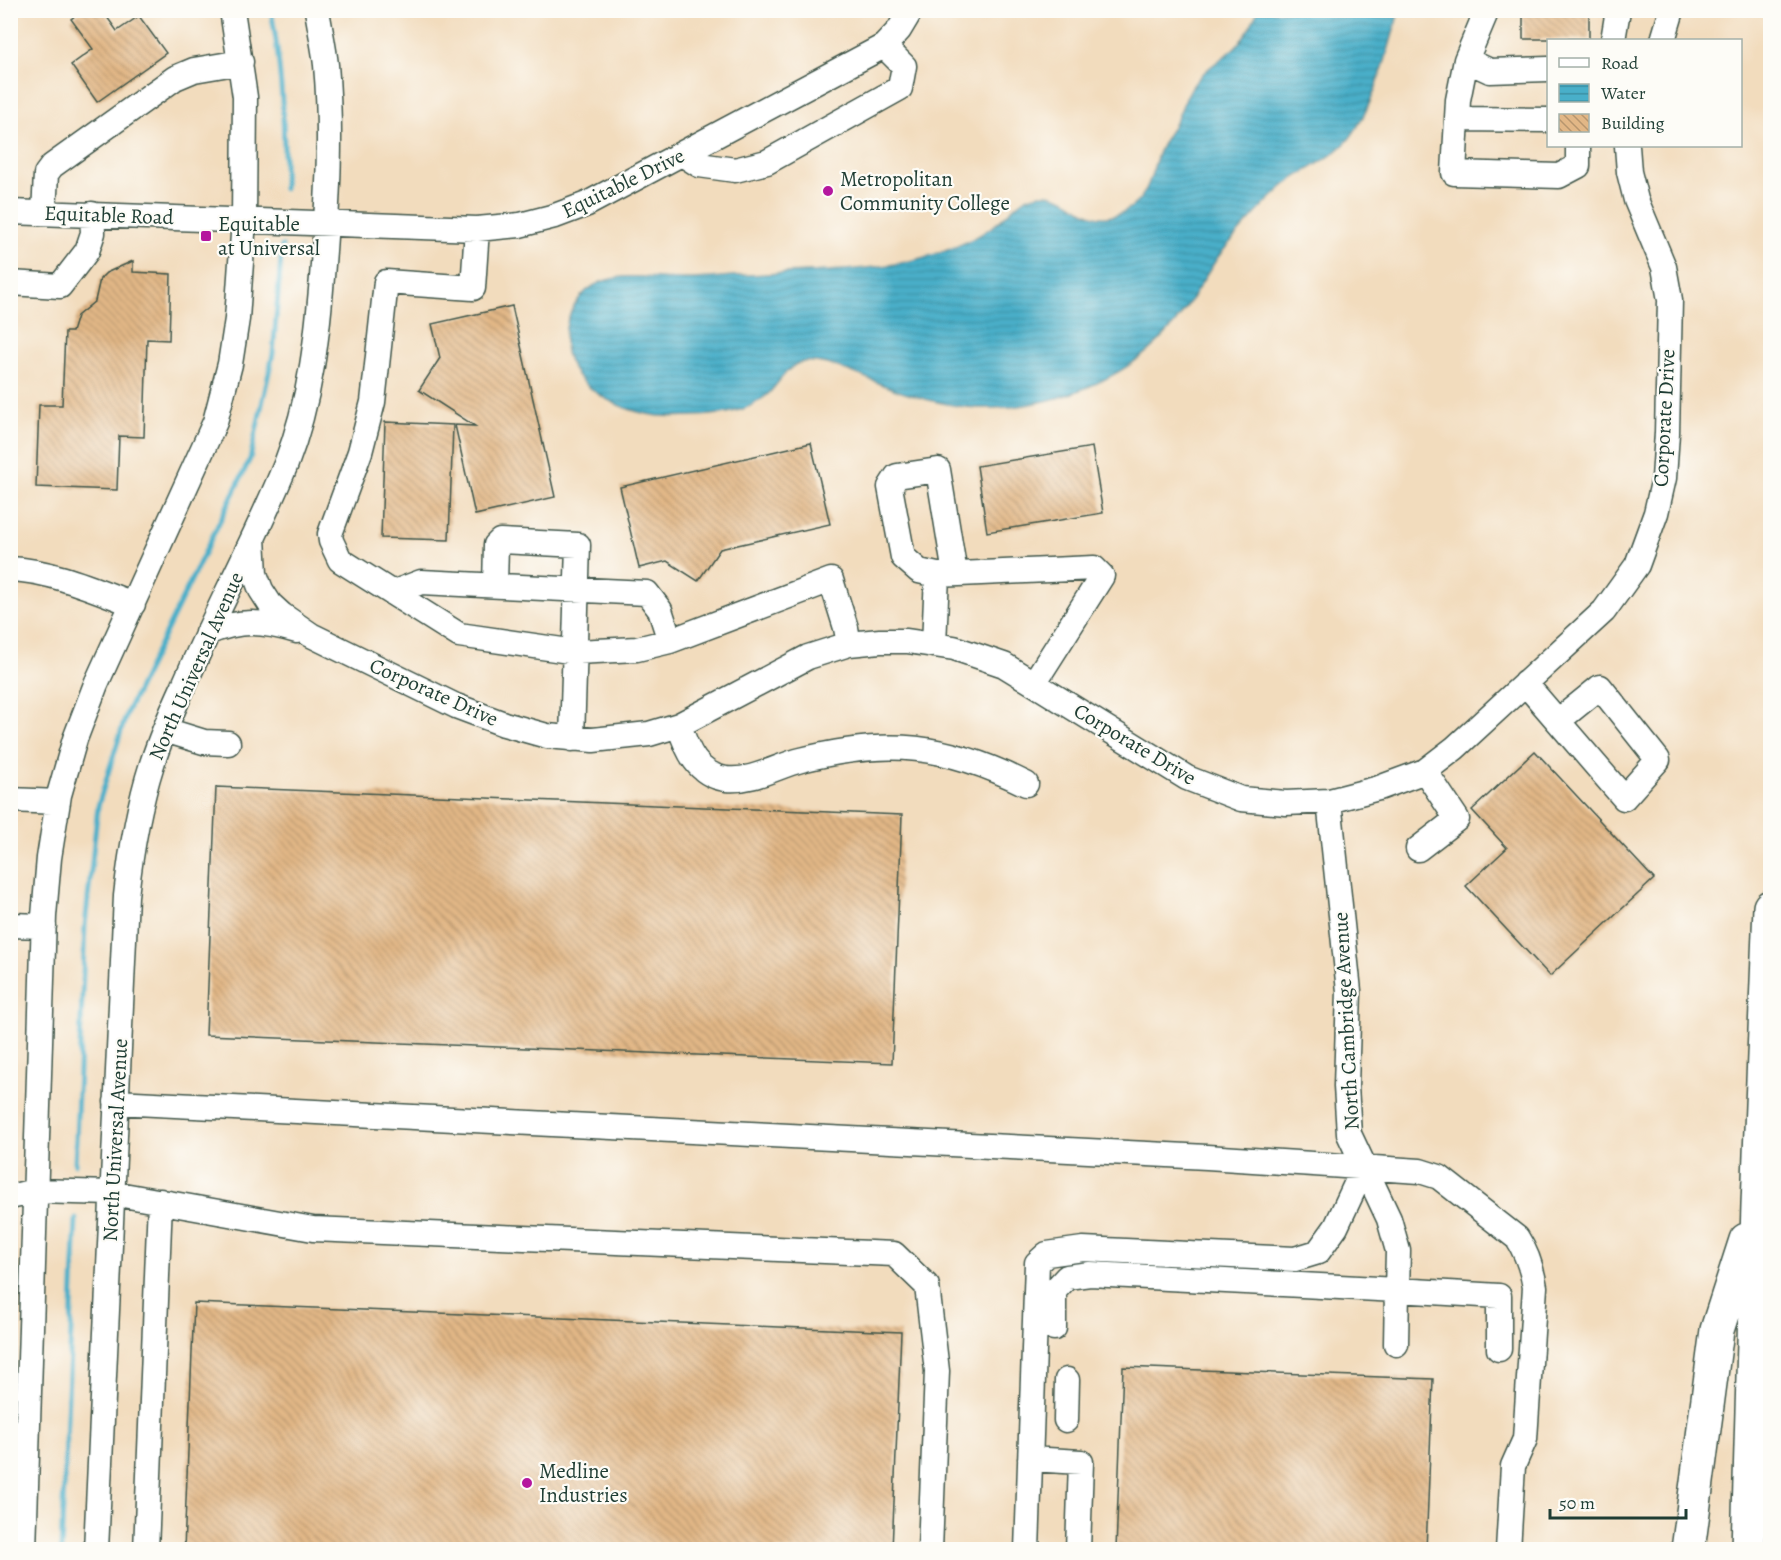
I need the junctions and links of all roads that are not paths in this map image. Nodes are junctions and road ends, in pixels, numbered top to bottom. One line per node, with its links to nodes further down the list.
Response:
1 (232, 10): 10 (street)
2 (317, 10): 21 (street, North Universal Avenue)
3 (1487, 10): 9 (street)
4 (1618, 10): 7 (street)
5 (1672, 10): 8 (street)
6 (898, 29): 16 (street, Equitable Drive); 16 (street)
7 (1613, 39)
8 (1664, 39)
9 (1466, 60): 11 (street); 12 (street)
10 (241, 62): 18 (street); 20 (street)
11 (1547, 69)
12 (1457, 119): 13 (street); 14 (street)
13 (1547, 120)
14 (1578, 147)
15 (1627, 147): 37 (street, Corporate Drive)
16 (682, 154): 22 (street, Equitable Drive)
17 (10, 212): 18 (street, Equitable Road)
18 (44, 213): 19 (street, Equitable Road)
19 (92, 214): 20 (street, Equitable Road); 23 (street)
20 (244, 220): 21 (street, Equitable Drive); 29 (street)
21 (326, 224): 22 (street, Equitable Drive); 24 (street, North Universal Avenue)
22 (477, 229): 28 (street)
23 (10, 283)
24 (253, 538): 30 (street, North Universal Avenue); 31 (street, Corporate Drive)
25 (10, 569): 29 (street)
26 (495, 585): 27 (street); 27 (street); 28 (street)
27 (578, 589): 32 (street); 35 (street)
28 (392, 593): 35 (street)
29 (133, 604): 47 (street)
30 (207, 633): 31 (street, Corporate Drive); 40 (street, North Universal Avenue)
31 (311, 635): 41 (street, Corporate Drive)
32 (670, 640): 33 (street); 35 (street)
33 (849, 644): 34 (street, Corporate Drive); 39 (street, Corporate Drive)
34 (934, 645): 36 (street, Corporate Drive); 36 (street)
35 (576, 652): 41 (street)
36 (1034, 683): 46 (street, Corporate Drive)
37 (1526, 683): 38 (street); 43 (street, Corporate Drive)
38 (1558, 721)
39 (679, 725): 41 (street, Corporate Drive); 44 (street)
40 (165, 730): 42 (street); 52 (street, North Universal Avenue)
41 (572, 740)
42 (228, 743)
43 (1425, 771): 46 (street, Corporate Drive); 48 (street)
44 (1026, 784)
45 (10, 800): 47 (street)
46 (1329, 801): 53 (street, North Cambridge Avenue)
47 (58, 802): 51 (street)
48 (1418, 849)
49 (1770, 907): 59 (highway)
50 (10, 925): 51 (street)
51 (44, 926): 55 (street)
52 (116, 1102): 53 (street); 56 (street, North Universal Avenue)
53 (1364, 1167): 60 (street, North Cambridge Avenue); 64 (street); 73 (street)
54 (10, 1183): 55 (street)
55 (35, 1191): 56 (street); 57 (street); 67 (street)
56 (112, 1193): 58 (street); 68 (street, North Universal Avenue)
57 (10, 1197)
58 (160, 1201): 69 (street); 70 (street)
59 (1758, 1204): 74 (highway); 75 (highway)
60 (1397, 1290): 61 (street); 62 (street, North Cambridge Avenue); 63 (street)
61 (1054, 1328)
62 (1395, 1344)
63 (1499, 1349)
64 (1032, 1399): 65 (street); 66 (street)
65 (1066, 1400)
66 (1030, 1459): 71 (street); 72 (street)
67 (20, 1534)
68 (96, 1550)
69 (146, 1550)
70 (930, 1550)
71 (1027, 1550)
72 (1078, 1550)
73 (1508, 1550)
74 (1688, 1550)
75 (1748, 1550)

